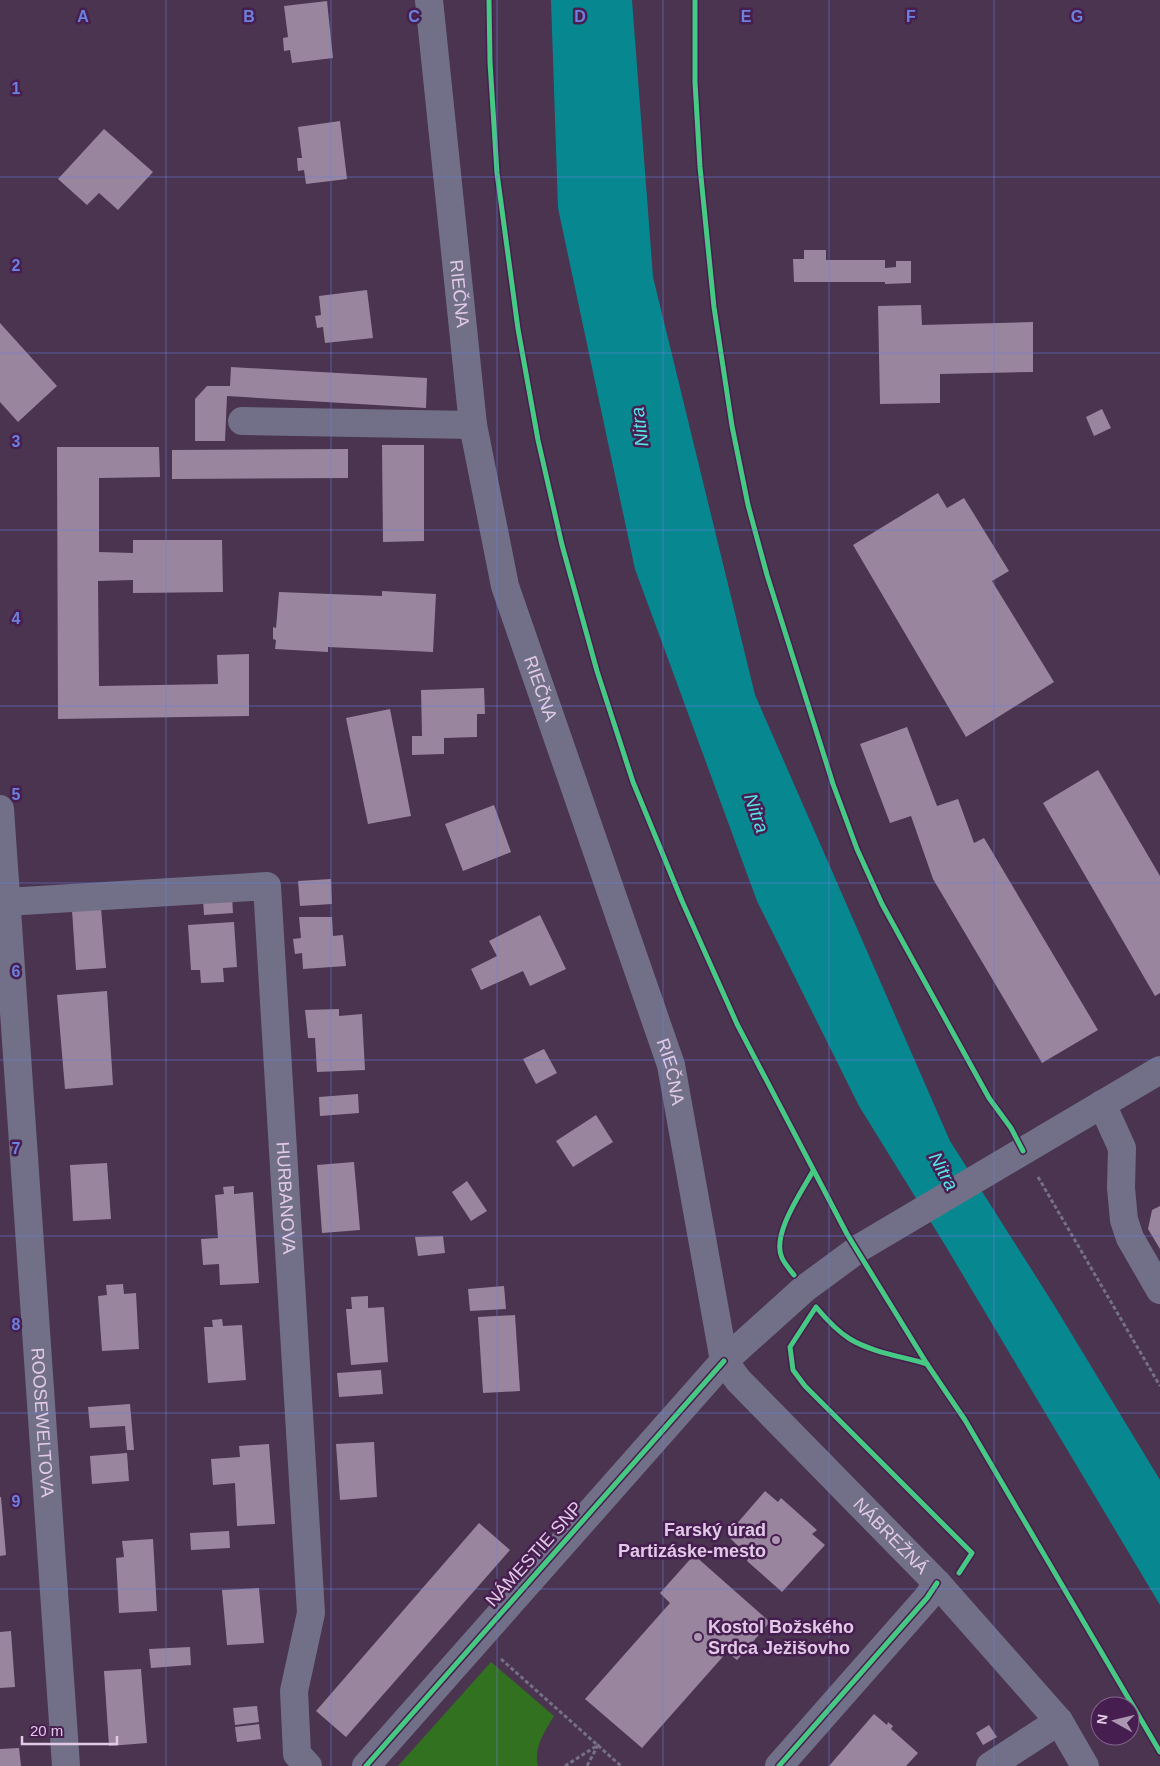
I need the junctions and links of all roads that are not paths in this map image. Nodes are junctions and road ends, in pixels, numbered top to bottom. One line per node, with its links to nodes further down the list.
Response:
1 (429, 0): 3 (street, RIEČNA)
2 (242, 422): 3 (street)
3 (473, 424): 10 (street, RIEČNA)
4 (0, 809): 5 (street, ROOSEWELTOVA)
5 (6, 902): 6 (street, ROOSEWELTOVA); 14 (street, HURBANOVA)
6 (7, 1009): 13 (street, ROOSEWELTOVA)
7 (1160, 1070): 8 (street, NÁMESTIE SNP)
8 (1102, 1104): 9 (street); 10 (street, NÁMESTIE SNP)
9 (1160, 1290)
10 (724, 1361): 11 (street, NÁBREŽNÁ); 15 (street, NÁMESTIE SNP)
11 (937, 1583): 12 (street, NÁBREŽNÁ); 16 (street)
12 (1059, 1721): 17 (street); 18 (street, NÁBREŽNÁ)
13 (66, 1766)
14 (308, 1766)
15 (366, 1766)
16 (779, 1766)
17 (990, 1766)
18 (1085, 1766)

